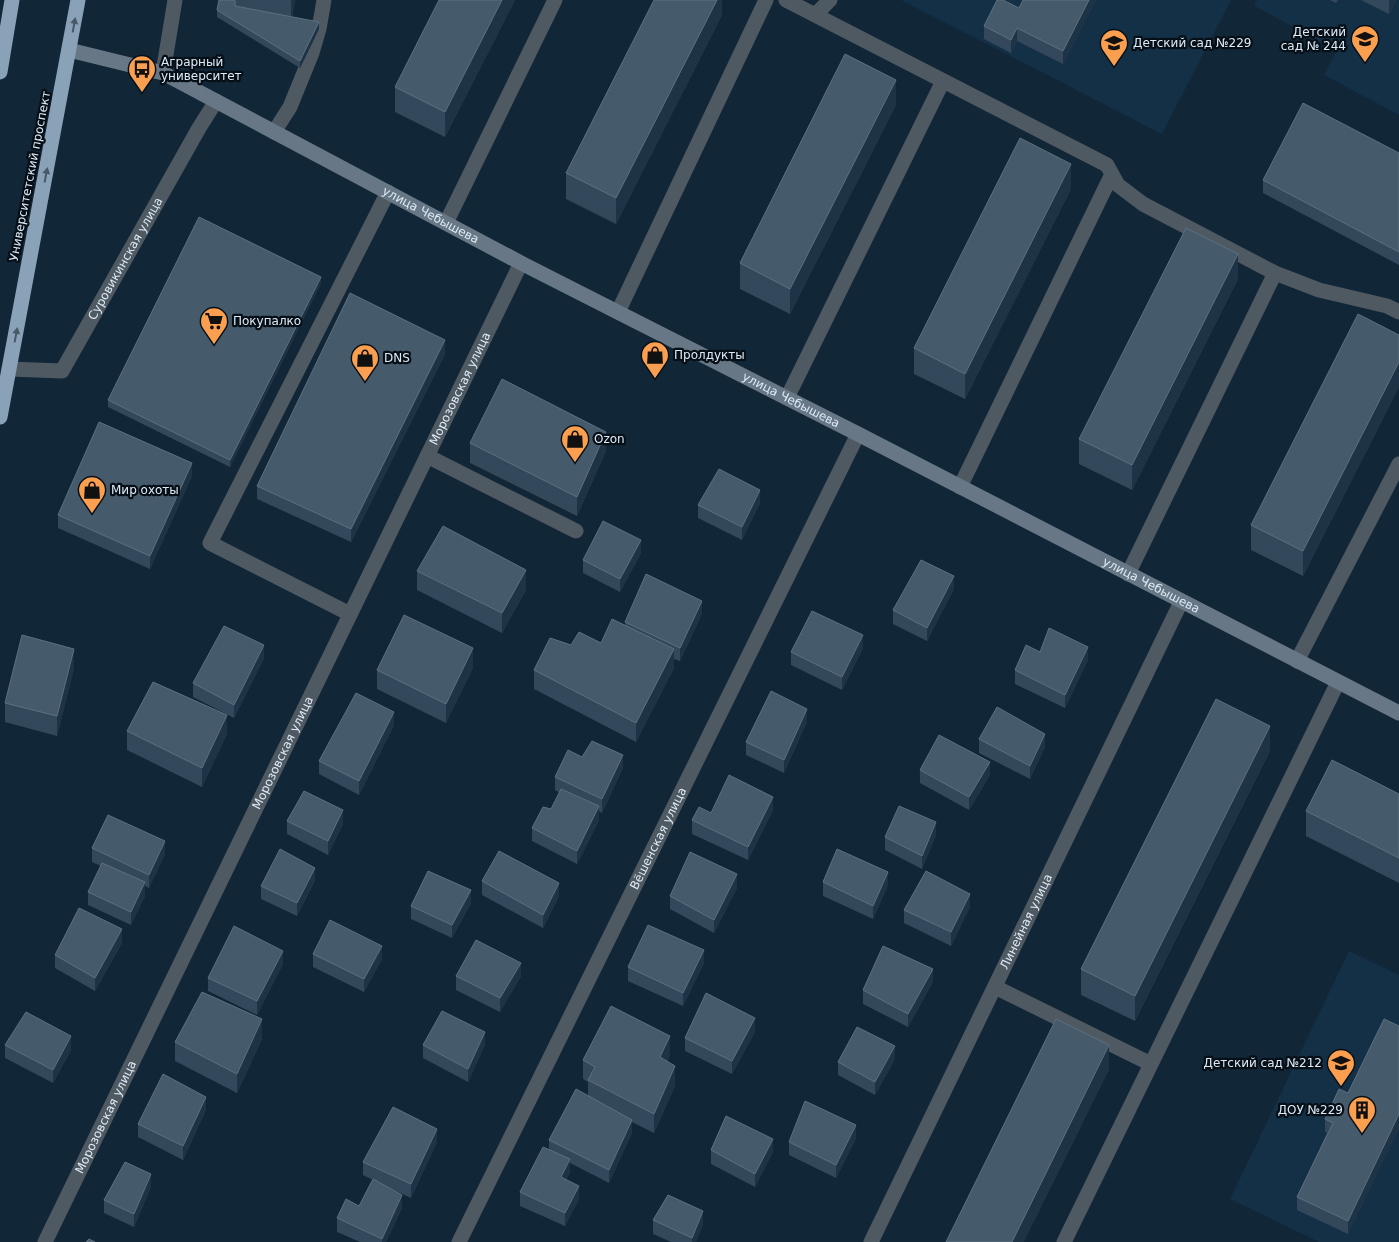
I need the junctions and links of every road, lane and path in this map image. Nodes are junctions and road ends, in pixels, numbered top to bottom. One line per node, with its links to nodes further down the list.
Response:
1 (12, 0): 11 (highway)
2 (78, 0): 10 (highway, Университетский проспект, one-way to 2)
3 (174, 0): 12 (street)
4 (324, 0): 15 (street)
5 (555, 0): 18 (street)
6 (766, 0): 21 (street)
7 (786, 0): 9 (street)
8 (830, 0): 9 (street)
9 (815, 15): 13 (street)
10 (69, 50): 12 (street, улица Чебышева); 23 (highway, Университетский проспект, one-way to 10)
11 (0, 72)
12 (163, 73): 14 (street, улица Чебышева)
13 (943, 81): 16 (street); 24 (street)
14 (216, 101): 15 (street, улица Чебышева); 23 (street, Суровикинская улица)
15 (274, 132): 17 (street, улица Чебышева)
16 (1112, 174): 20 (street); 29 (street)
17 (388, 192): 18 (street, улица Чебышева); 33 (street)
18 (446, 223): 19 (street, улица Чебышева)
19 (521, 263): 21 (street, улица Чебышева); 27 (street, Морозовская улица)
20 (1276, 273): 22 (street); 31 (street)
21 (618, 312): 24 (street, улица Чебышева)
22 (1399, 312)
23 (9, 369): 25 (highway, Университетский проспект)
24 (787, 398): 26 (street, улица Чебышева)
25 (0, 417)
26 (858, 434): 29 (street, улица Чебышева); 40 (street, Вёшенская улица)
27 (427, 456): 30 (street); 33 (street, Морозовская улица)
28 (1399, 464): 34 (street)
29 (960, 487): 31 (street, улица Чебышева)
30 (576, 531)
31 (1128, 574): 32 (street, улица Чебышева)
32 (1182, 602): 34 (street, улица Чебышева); 37 (street, Линейная улица)
33 (350, 614): 39 (street, Морозовская улица)
34 (1297, 661): 35 (street, улица Чебышева)
35 (1338, 682): 36 (street, улица Чебышева); 38 (street)
36 (1399, 713)
37 (995, 987): 38 (street); 41 (street, Линейная улица)
38 (1151, 1064): 42 (street)
39 (45, 1242)
40 (458, 1242)
41 (872, 1242)
42 (1064, 1242)

